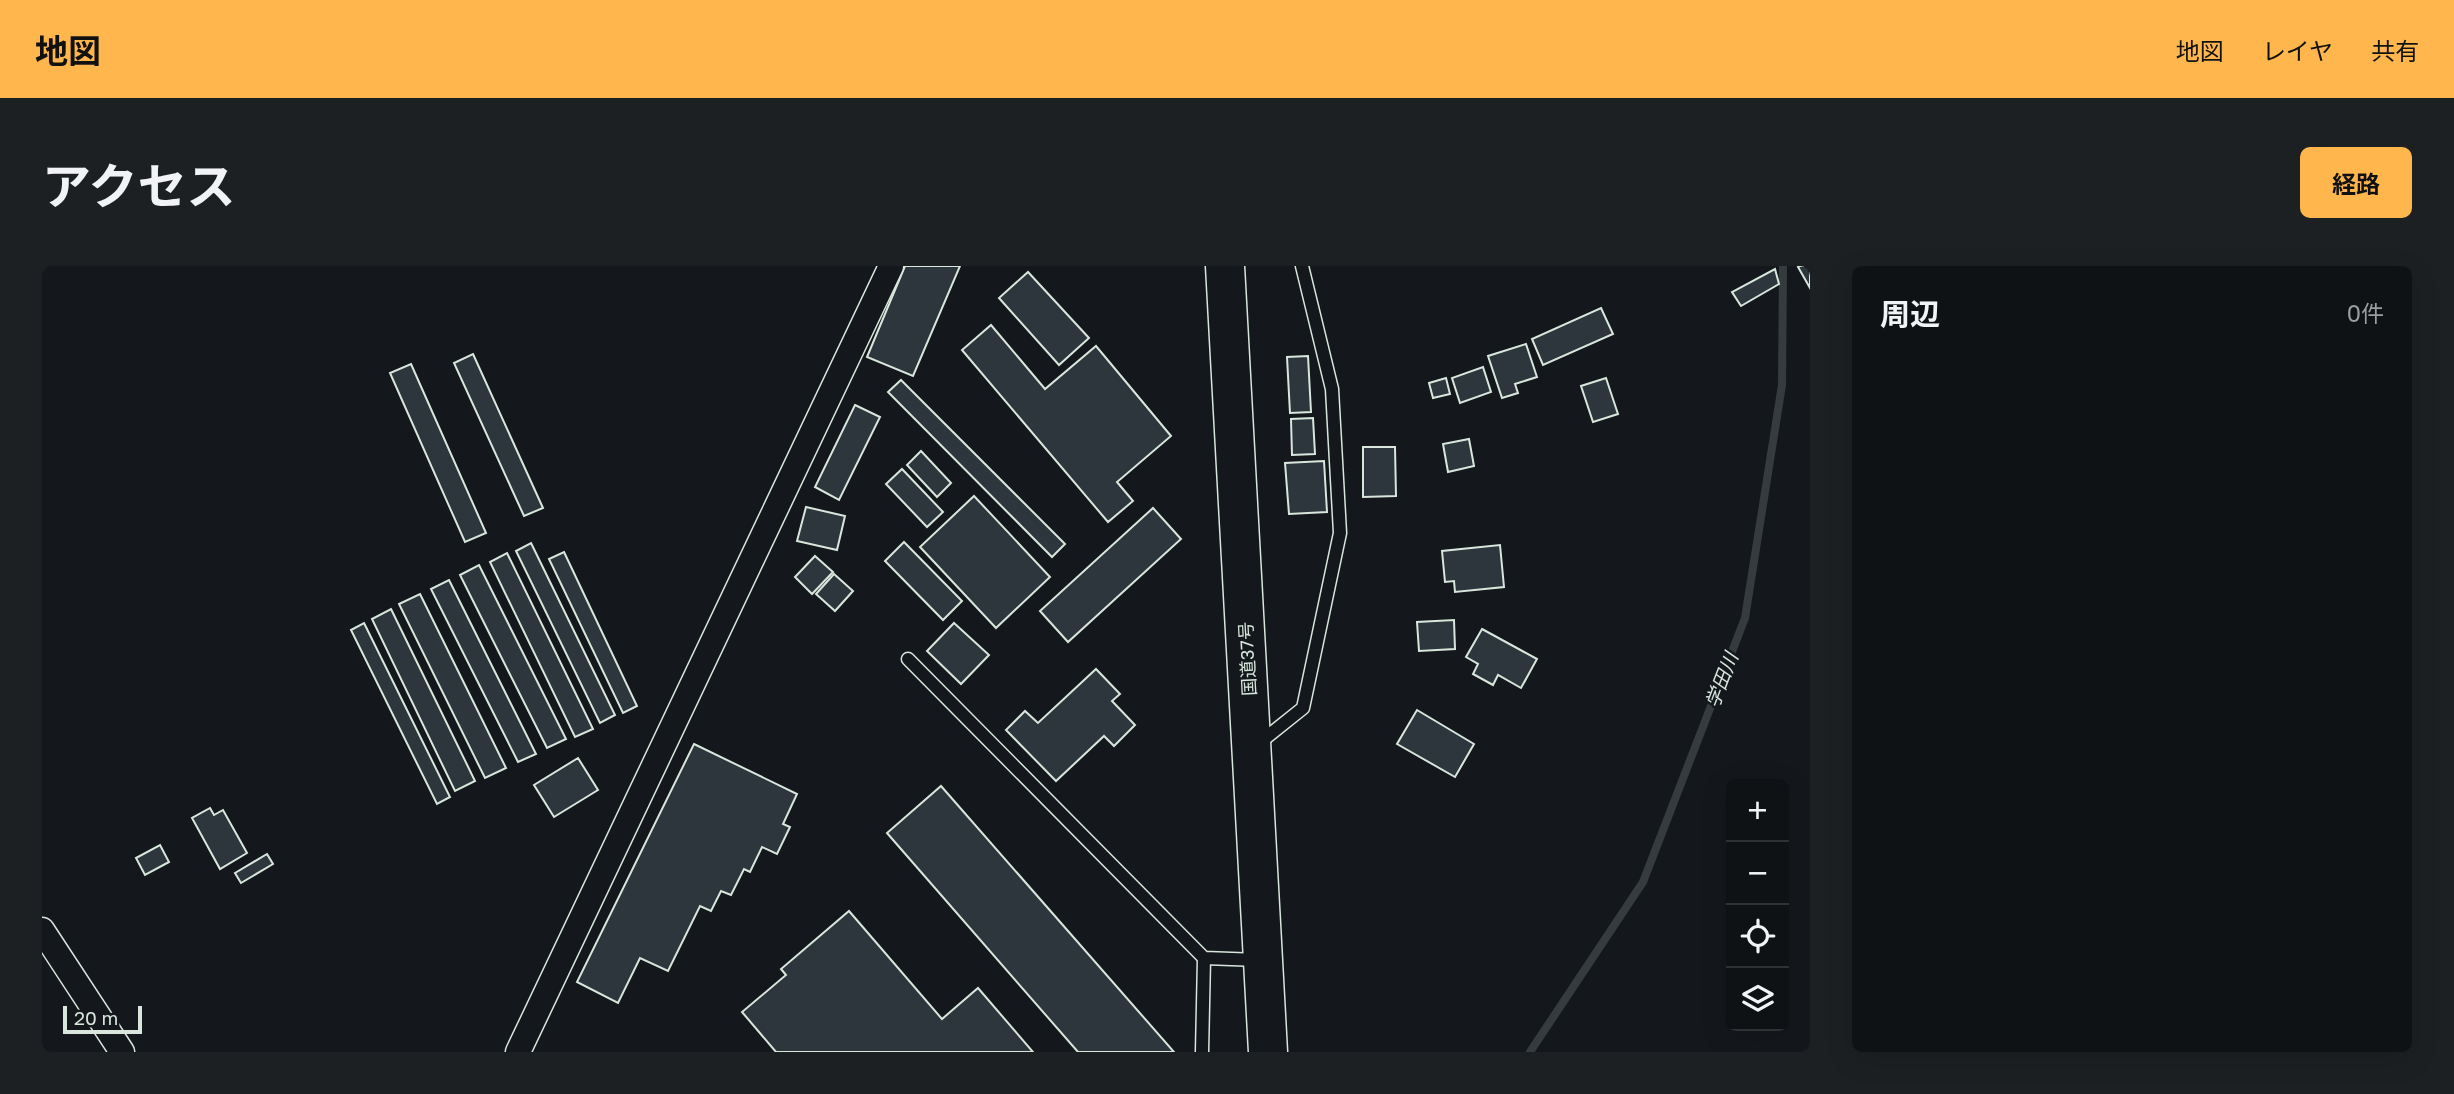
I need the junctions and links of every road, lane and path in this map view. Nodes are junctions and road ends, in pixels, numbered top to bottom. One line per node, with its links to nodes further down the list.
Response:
1 (891, 266): 10 (street)
2 (1226, 266): 5 (highway, 国道37号)
3 (1302, 266): 5 (lane)
4 (908, 659): 7 (lane)
5 (1252, 748): 8 (highway, 国道37号)
6 (42, 929): 9 (street)
7 (1203, 958): 8 (lane); 11 (lane)
8 (1263, 960): 12 (highway, 国道37号)
9 (122, 1052)
10 (518, 1052)
11 (1202, 1052)
12 (1268, 1052)

